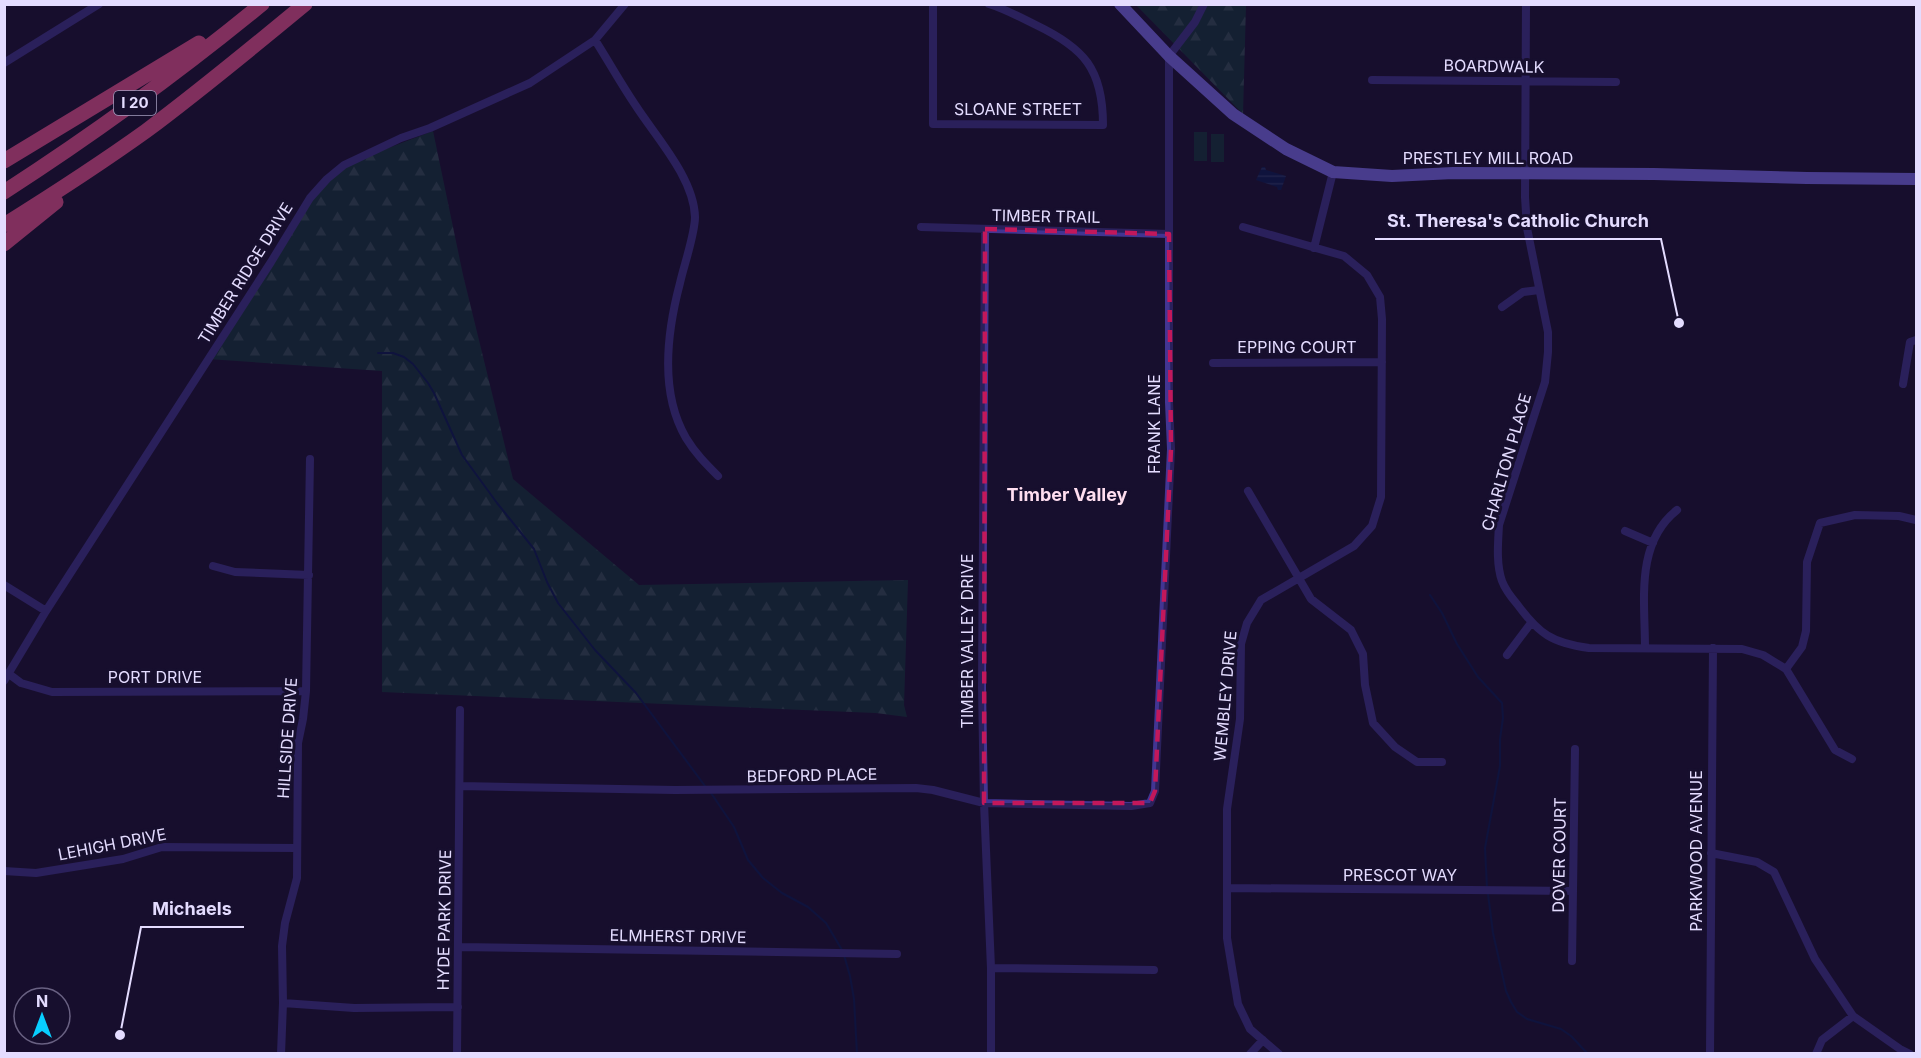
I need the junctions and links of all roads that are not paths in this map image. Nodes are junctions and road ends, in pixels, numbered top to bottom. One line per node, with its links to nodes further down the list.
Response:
1 (99, 4): 12 (street)
2 (305, 4): 18 (highway, I 20)
3 (625, 4): 10 (street, TIMBER RIDGE DRIVE)
4 (933, 4): 5 (street, SLOANE STREET)
5 (988, 4)
6 (1120, 4): 11 (street, PRESTLEY MILL ROAD)
7 (1204, 4): 11 (street)
8 (1526, 4): 14 (street, CHARLTON PLACE)
9 (261, 5): 16 (highway); 21 (highway, I 20)
10 (595, 40): 36 (street); 46 (street, TIMBER RIDGE DRIVE)
11 (1169, 56): 17 (street, PRESTLEY MILL ROAD); 26 (street, FRANK LANE)
12 (4, 63)
13 (1372, 80): 14 (street, BOARDWALK)
14 (1525, 82): 15 (street, BOARDWALK); 19 (street, CHARLTON PLACE)
15 (1616, 82)
16 (4, 161)
17 (1333, 172): 19 (street, PRESTLEY MILL ROAD); 28 (street)
18 (84, 174): 22 (highway, I 20); 27 (highway)
19 (1524, 174): 20 (street, PRESTLEY MILL ROAD); 29 (street, CHARLTON PLACE)
20 (1917, 179)
21 (4, 192)
22 (4, 225)
23 (921, 227): 25 (street, TIMBER TRAIL)
24 (1243, 227): 28 (street, WEMBLEY DRIVE)
25 (985, 229): 26 (street, TIMBER TRAIL); 60 (street, TIMBER VALLEY DRIVE)
26 (1169, 234): 59 (street, FRANK LANE)
27 (4, 244)
28 (1314, 248): 32 (street, WEMBLEY DRIVE)
29 (1539, 290): 30 (street); 47 (street, CHARLTON PLACE)
30 (1502, 307)
31 (1917, 340): 34 (street)
32 (1382, 362): 33 (street, EPPING COURT); 44 (street, WEMBLEY DRIVE)
33 (1213, 363)
34 (1904, 384)
35 (309, 459): 43 (street, HILLSIDE DRIVE)
36 (718, 476)
37 (1248, 491): 44 (street)
38 (1677, 510): 41 (street)
39 (1917, 520): 51 (street)
40 (1625, 531): 41 (street)
41 (1653, 543): 48 (street)
42 (213, 566): 43 (street)
43 (309, 574): 53 (street, HILLSIDE DRIVE)
44 (1298, 578): 57 (street); 64 (street, WEMBLEY DRIVE)
45 (4, 585): 46 (street)
46 (46, 611): 52 (street, TIMBER RIDGE DRIVE)
47 (1531, 623): 48 (street, CHARLTON PLACE); 50 (street)
48 (1645, 648): 49 (street, CHARLTON PLACE)
49 (1713, 648): 51 (street, CHARLTON PLACE); 62 (street, PARKWOOD AVENUE)
50 (1507, 655)
51 (1786, 669): 56 (street, CHARLTON PLACE)
52 (7, 678): 53 (street, PORT DRIVE)
53 (306, 691): 61 (street, HILLSIDE DRIVE)
54 (460, 710): 58 (street, HYDE PARK DRIVE)
55 (1575, 749): 65 (street, DOVER COURT)
56 (1852, 759)
57 (1442, 762)
58 (460, 786): 60 (street, BEDFORD PLACE); 66 (street, HYDE PARK DRIVE)
59 (1155, 791): 60 (street, BEDFORD PLACE)
60 (984, 803): 69 (street, TIMBER VALLEY DRIVE)
61 (297, 848): 63 (street, LEHIGH DRIVE); 71 (street, HILLSIDE DRIVE)
62 (1711, 854): 73 (street); 80 (street, PARKWOOD AVENUE)
63 (4, 871)
64 (1227, 888): 65 (street, PRESCOT WAY); 74 (street, WEMBLEY DRIVE)
65 (1573, 891): 68 (street, DOVER COURT)
66 (459, 947): 67 (street, ELMHERST DRIVE); 72 (street, HYDE PARK DRIVE)
67 (897, 954)
68 (1572, 961)
69 (991, 968): 70 (street); 77 (street, TIMBER VALLEY DRIVE)
70 (1154, 970)
71 (283, 1003): 72 (street); 75 (street, HILLSIDE DRIVE)
72 (458, 1007): 76 (street, HYDE PARK DRIVE)
73 (1853, 1016): 81 (street); 82 (street)
74 (1263, 1040): 78 (street); 79 (street, WEMBLEY DRIVE)
75 (281, 1053)
76 (457, 1053)
77 (991, 1053)
78 (1250, 1053)
79 (1279, 1053)
80 (1710, 1053)
81 (1816, 1053)
82 (1910, 1053)

